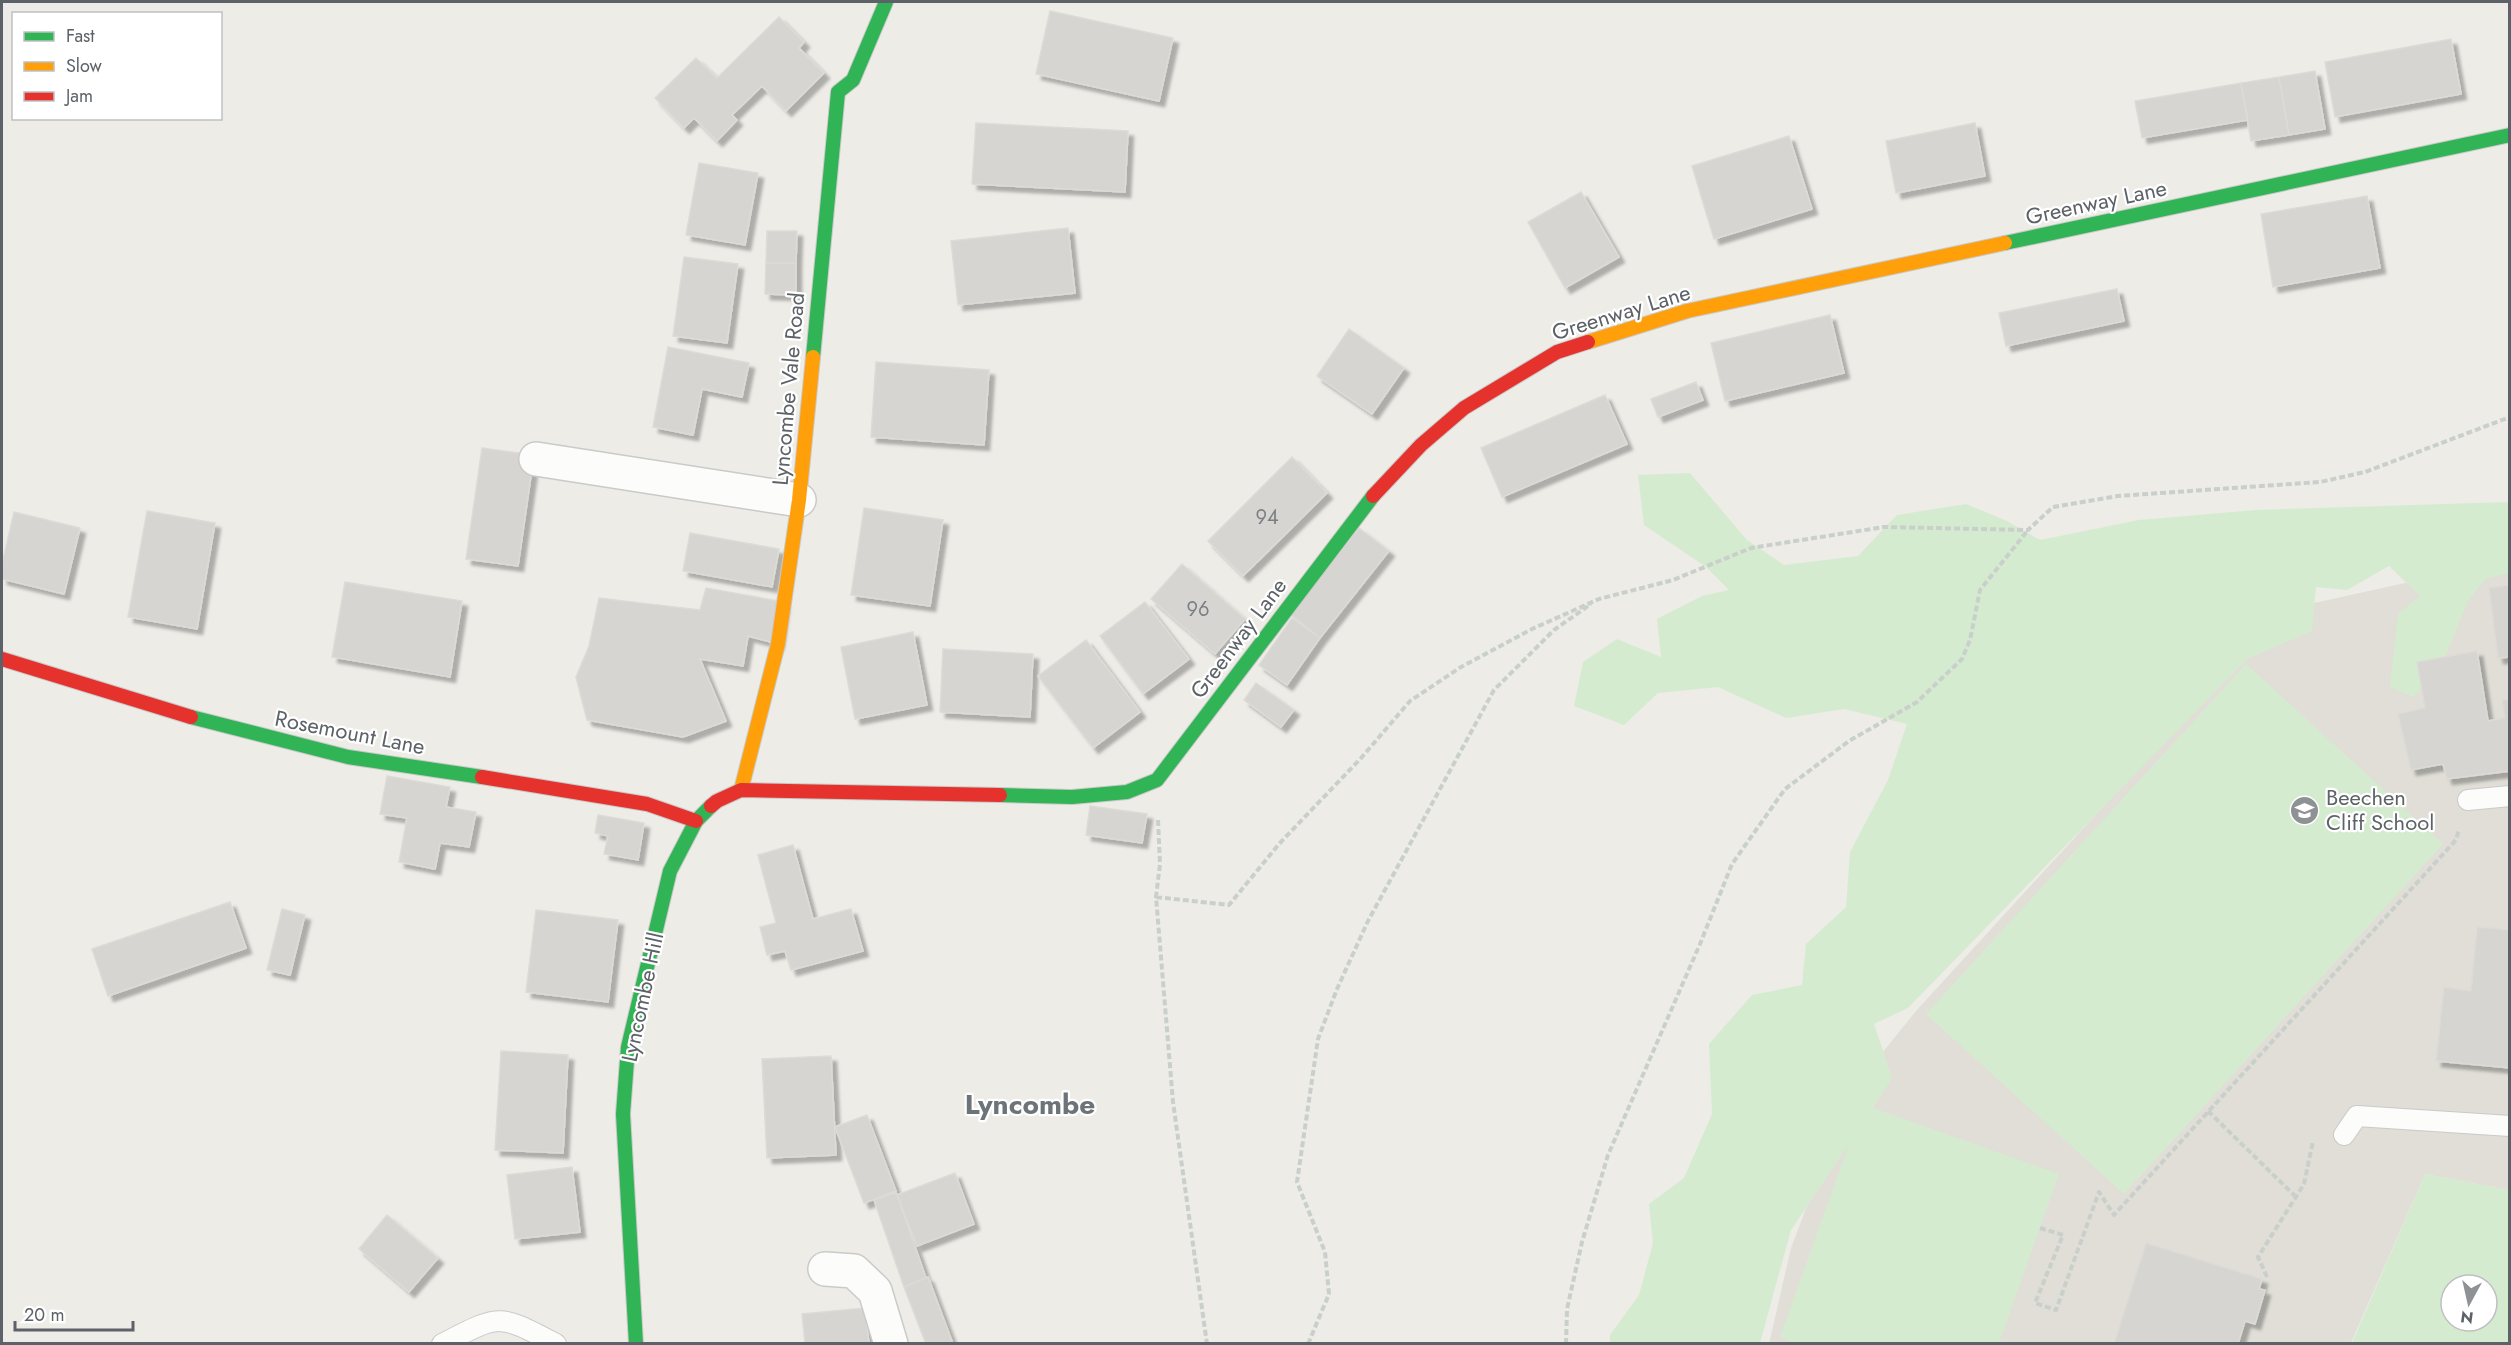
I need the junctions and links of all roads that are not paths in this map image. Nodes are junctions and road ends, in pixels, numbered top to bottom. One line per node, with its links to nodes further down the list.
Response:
1 (885, 2): 4 (street, Lyncombe Vale Road)
2 (2510, 135): 6 (street, Greenway Lane)
3 (536, 459): 4 (street)
4 (799, 500): 6 (street, Lyncombe Vale Road)
5 (2, 659): 9 (street, Rosemount Lane)
6 (741, 790): 9 (street, Lyncombe Hill)
7 (2510, 796): 8 (lane)
8 (2468, 801)
9 (696, 821): 15 (street, Lyncombe Hill)
10 (2510, 1126): 11 (lane)
11 (2344, 1135)
12 (825, 1269): 16 (street)
13 (442, 1344): 14 (lane)
14 (556, 1344)
15 (636, 1344)
16 (891, 1344)

